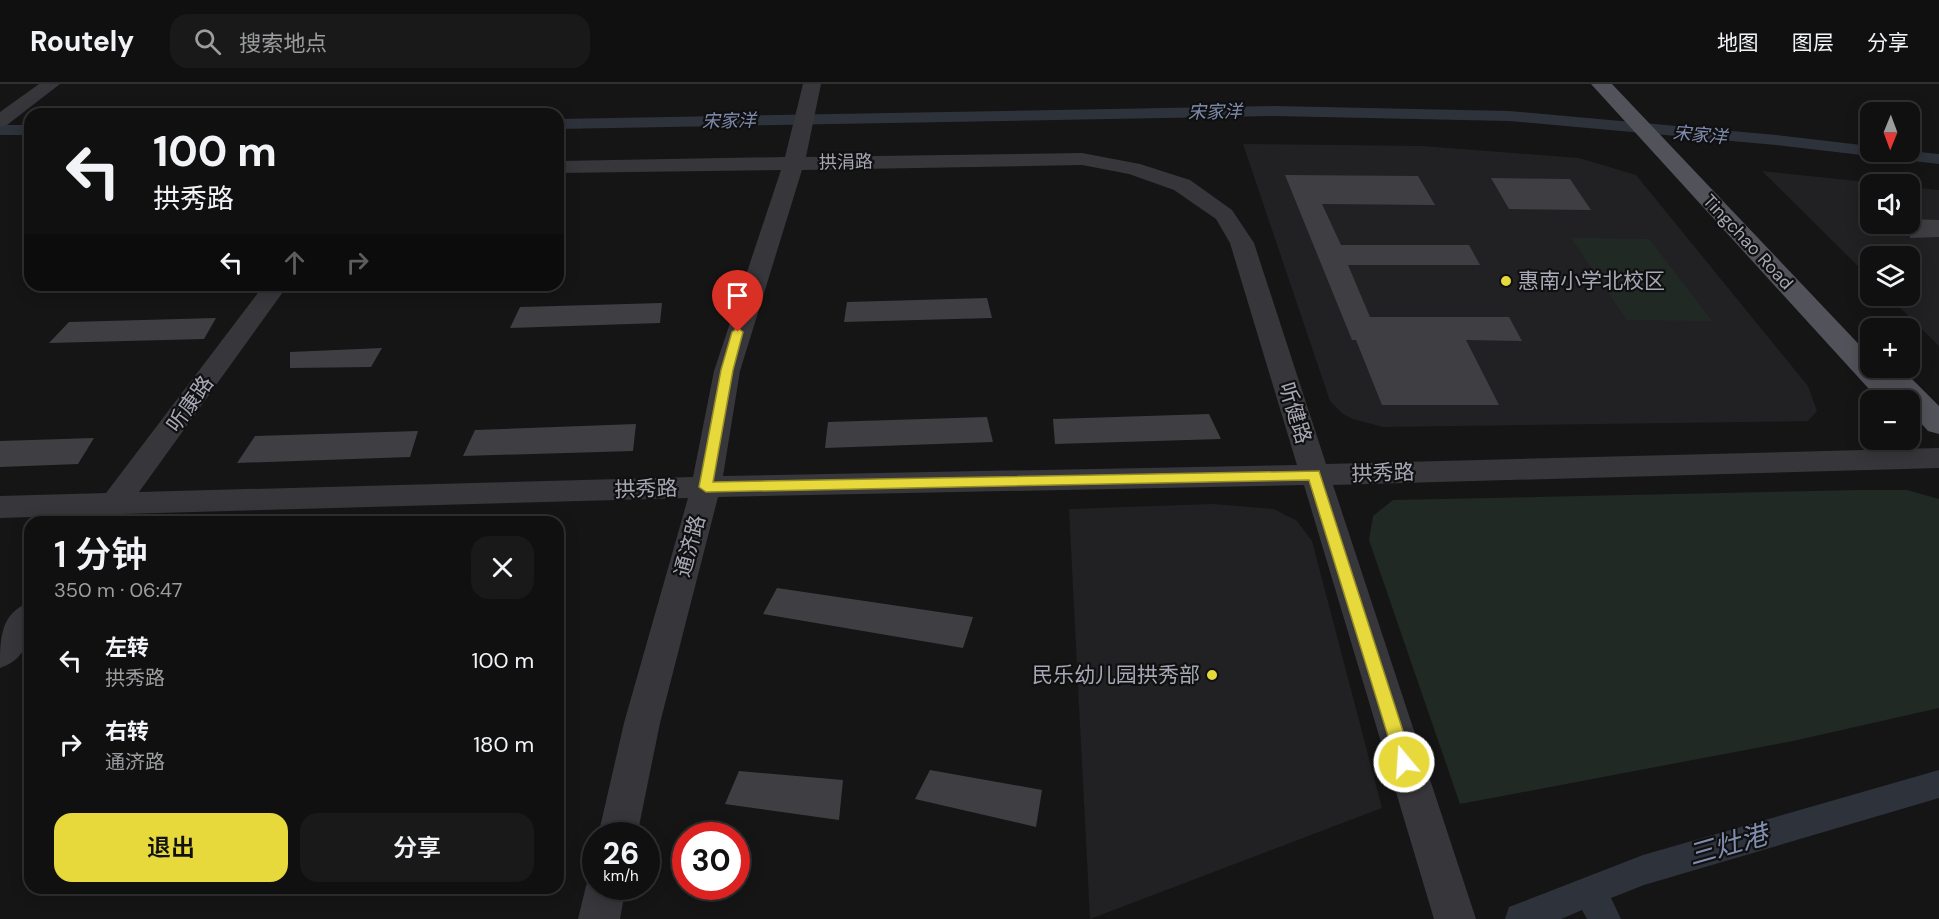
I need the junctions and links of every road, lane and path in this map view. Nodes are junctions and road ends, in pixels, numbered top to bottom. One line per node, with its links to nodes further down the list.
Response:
1 (1601, 84): 4 (main road, Tingchao Road)
2 (811, 90): 10 (street, 通济路)
3 (56, 91): 5 (street)
4 (1619, 93): 11 (main road, Tingchao Road); 11 (main road)
5 (33, 108)
6 (24, 112): 8 (street)
7 (24, 115): 9 (street)
8 (0, 121)
9 (0, 137)
10 (795, 153): 12 (street, 拱涓路); 13 (street, 拱涓路); 23 (street, 通济路)
11 (1679, 158): 15 (main road); 17 (main road, Tingchao Road)
12 (564, 167)
13 (1133, 168): 22 (street, 听健路)
14 (272, 291): 25 (street, 听康路)
15 (1860, 344)
16 (1894, 378): 18 (main road)
17 (1886, 390)
18 (1939, 424)
19 (1920, 428): 20 (main road)
20 (1939, 448)
21 (1939, 458): 22 (street, 拱秀路)
22 (1314, 475): 23 (street, 拱秀路); 31 (street, 听健路)
23 (706, 487): 25 (street, 拱秀路); 28 (street, 通济路)
24 (0, 507): 25 (street, 拱秀路)
25 (108, 513)
26 (24, 623): 27 (street)
27 (0, 654)
28 (620, 822)
29 (603, 900): 30 (street)
30 (599, 919)
31 (1455, 919)

